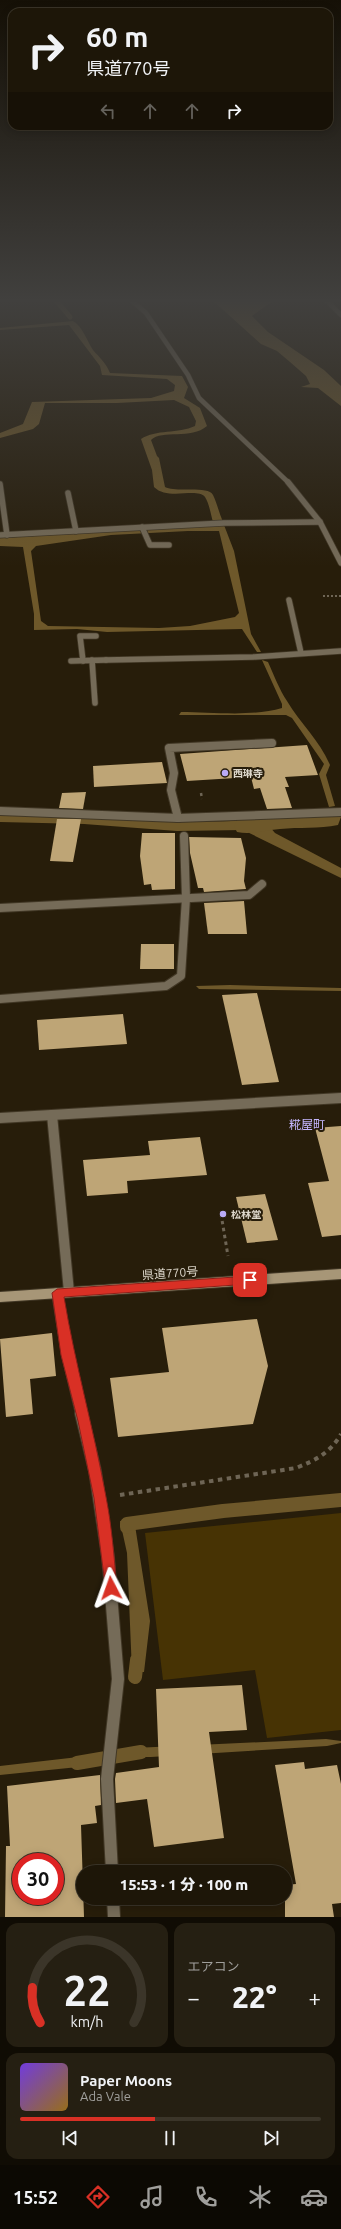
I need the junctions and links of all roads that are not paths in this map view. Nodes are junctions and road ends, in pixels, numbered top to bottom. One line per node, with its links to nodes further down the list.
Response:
1 (194, 388): 4 (street)
2 (0, 484): 8 (street)
3 (68, 493): 6 (street)
4 (320, 522): 5 (street); 10 (street)
5 (144, 530): 6 (street); 9 (street)
6 (76, 531): 8 (street)
7 (0, 535): 8 (street)
8 (7, 535)
9 (169, 545)
10 (341, 563)
11 (289, 600): 14 (street)
12 (96, 636): 17 (street)
13 (341, 651): 14 (street)
14 (300, 653): 15 (street)
15 (92, 660): 17 (street); 18 (street)
16 (71, 661): 17 (street)
17 (83, 661)
18 (95, 703)
19 (272, 743): 22 (street)
20 (0, 811): 22 (street)
21 (341, 812): 22 (street)
22 (178, 818)
23 (184, 836): 25 (street)
24 (262, 884): 25 (street)
25 (186, 898): 26 (street); 27 (street)
26 (0, 908)
27 (0, 999)
28 (341, 1098): 29 (street)
29 (52, 1115): 30 (street); 32 (street)
30 (0, 1118)
31 (341, 1274): 32 (main road, 県道770号)
32 (63, 1293): 33 (main road, 県道770号); 34 (street)
33 (0, 1297)
34 (112, 1865)
35 (113, 1905): 36 (street)
36 (114, 1917)

